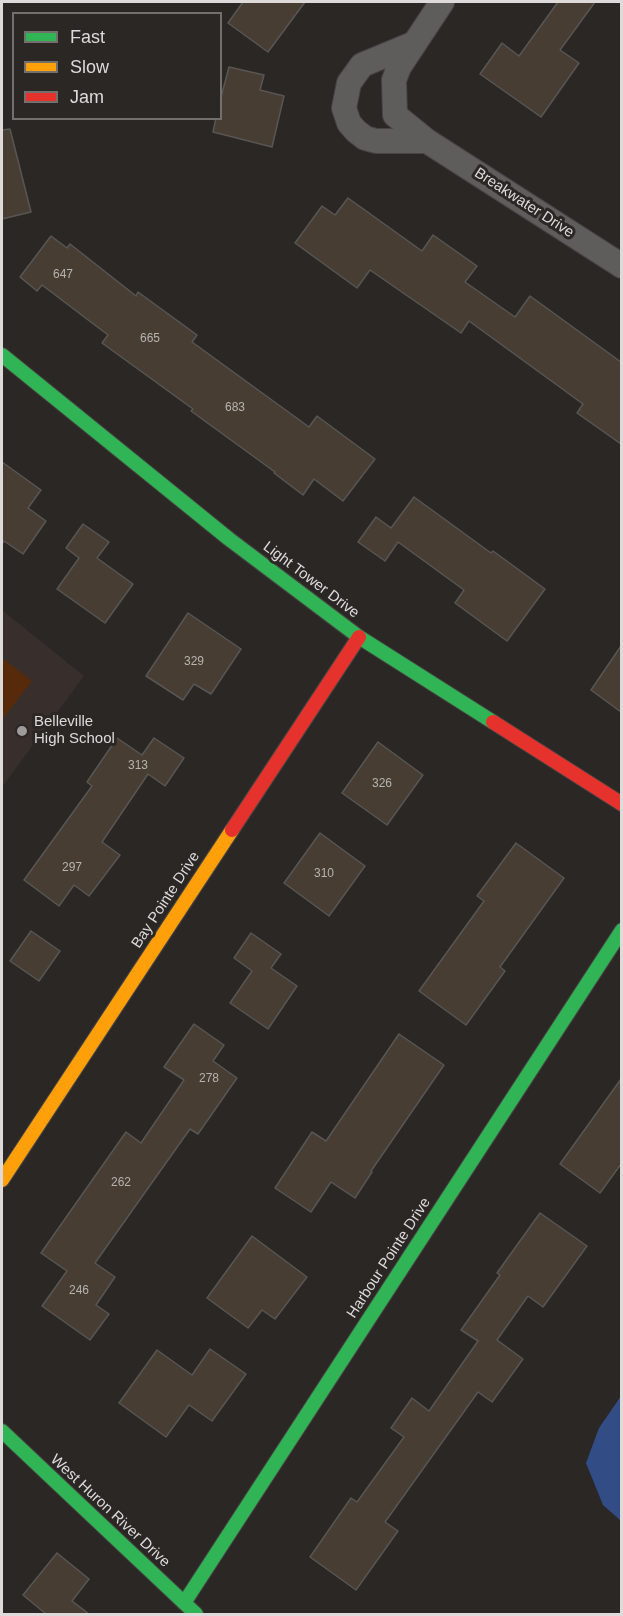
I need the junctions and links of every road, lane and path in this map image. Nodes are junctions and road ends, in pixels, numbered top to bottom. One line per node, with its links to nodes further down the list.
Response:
1 (442, 2): 2 (street, Breakwater Drive)
2 (415, 43): 3 (street, Breakwater Drive); 3 (street)
3 (427, 141): 4 (street, Breakwater Drive)
4 (621, 266)
5 (2, 355): 6 (street, Light Tower Drive)
6 (359, 637): 7 (street, Light Tower Drive); 9 (street, Bay Pointe Drive)
7 (621, 804)
8 (621, 930): 11 (street, Harbour Pointe Drive)
9 (2, 1180)
10 (2, 1431): 11 (street, West Huron River Drive)
11 (184, 1603): 12 (street, West Huron River Drive)
12 (196, 1614)

